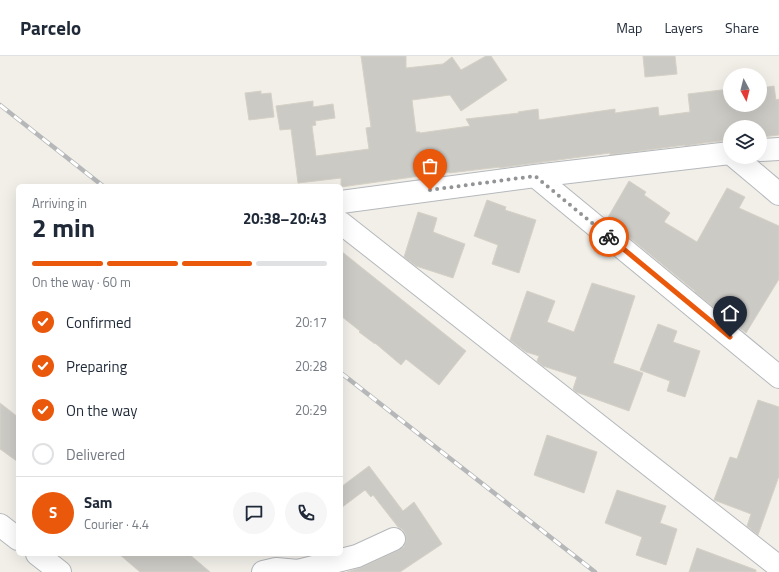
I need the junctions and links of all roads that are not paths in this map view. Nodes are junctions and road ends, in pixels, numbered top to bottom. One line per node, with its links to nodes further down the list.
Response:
1 (779, 149): 2 (street)
2 (767, 150)
3 (723, 153): 5 (street)
4 (743, 164): 6 (street)
5 (535, 176): 7 (street); 9 (street)
6 (779, 194)
7 (343, 202)
8 (343, 225): 14 (street)
9 (779, 377)
10 (0, 525): 11 (street)
11 (16, 537)
12 (394, 539): 16 (street)
13 (40, 556): 15 (street)
14 (779, 567)
15 (60, 572)
16 (263, 572)

